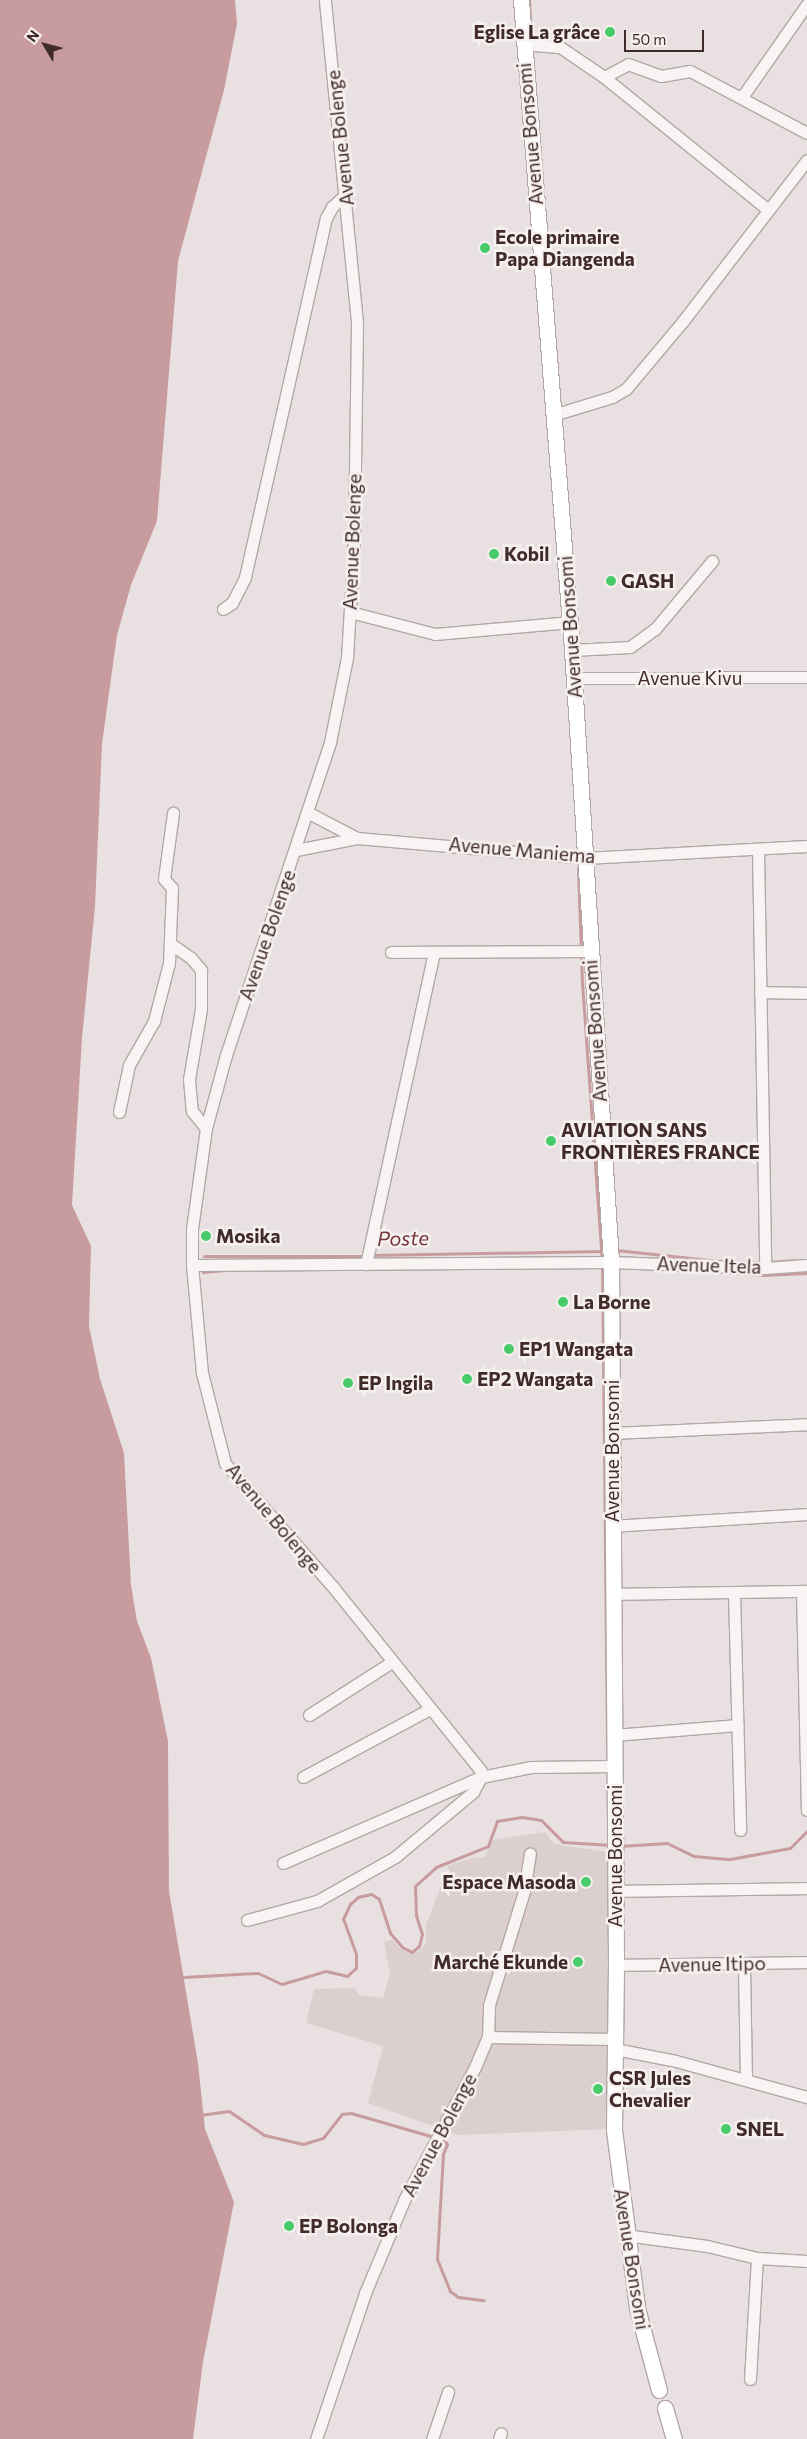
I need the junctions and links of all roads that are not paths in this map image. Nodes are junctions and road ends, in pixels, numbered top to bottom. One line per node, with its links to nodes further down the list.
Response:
1 (325, 0): 9 (street, Avenue Bolenge)
2 (521, 0): 4 (main road, Avenue Bonsomi)
3 (807, 4): 6 (street)
4 (522, 44): 5 (street); 11 (main road, Avenue Bonsomi)
5 (604, 77): 6 (street); 10 (street)
6 (742, 97): 7 (street)
7 (807, 133)
8 (807, 160): 10 (street)
9 (346, 194): 13 (street); 14 (street, Avenue Bolenge)
10 (768, 210): 11 (street)
11 (553, 415): 15 (main road, Avenue Bonsomi)
12 (712, 561): 16 (street)
13 (223, 609)
14 (350, 612): 15 (street); 19 (street, Avenue Bolenge)
15 (570, 622): 16 (main road, Avenue Bonsomi)
16 (572, 650): 18 (main road, Avenue Bonsomi)
17 (807, 677): 18 (street, Avenue Kivu)
18 (574, 678): 25 (main road, Avenue Bonsomi)
19 (307, 812): 21 (street); 23 (street, Avenue Bolenge)
20 (173, 813): 26 (street)
21 (357, 838): 23 (street); 25 (street, Avenue Maniema)
22 (807, 846): 24 (street, Avenue Maniema)
23 (296, 850): 33 (street, Avenue Bolenge)
24 (758, 850): 25 (street, Avenue Maniema); 30 (street)
25 (584, 858): 28 (main road, Avenue Bonsomi)
26 (171, 944): 32 (street); 33 (street)
27 (392, 952): 29 (street)
28 (590, 952): 29 (street); 34 (main road, Avenue Bonsomi)
29 (434, 953): 35 (street)
30 (760, 992): 31 (street); 38 (street)
31 (807, 993)
32 (119, 1112)
33 (206, 1128): 36 (street, Avenue Bolenge)
34 (611, 1262): 35 (street, Avenue Itela); 38 (street, Avenue Itela); 40 (main road, Avenue Bonsomi)
35 (366, 1264): 36 (street, Avenue Itela)
36 (192, 1265): 46 (street, Avenue Bolenge)
37 (807, 1265): 38 (street, Avenue Itela)
38 (765, 1268)
39 (807, 1424): 40 (street)
40 (612, 1434): 42 (main road, Avenue Bonsomi)
41 (807, 1514): 42 (street)
42 (612, 1526): 45 (main road, Avenue Bonsomi)
43 (804, 1591): 44 (street); 54 (street)
44 (734, 1593): 45 (street); 49 (street)
45 (613, 1594): 50 (main road, Avenue Bonsomi)
46 (392, 1662): 47 (street, Avenue Bolenge); 48 (street)
47 (430, 1709): 52 (street); 53 (street, Avenue Bolenge)
48 (308, 1715)
49 (738, 1726): 50 (street); 55 (street)
50 (614, 1735): 51 (main road, Avenue Bonsomi)
51 (615, 1766): 53 (street); 59 (main road, Avenue Bonsomi)
52 (303, 1777)
53 (481, 1777): 57 (street); 60 (street)
54 (807, 1810)
55 (740, 1830)
56 (530, 1853): 64 (street, Avenue Bolenge)
57 (283, 1863)
58 (807, 1888): 59 (street)
59 (616, 1891): 62 (main road, Avenue Bonsomi)
60 (247, 1920)
61 (807, 1962): 63 (street, Avenue Itipo)
62 (616, 1965): 63 (street, Avenue Itipo); 65 (main road, Avenue Bonsomi)
63 (744, 1965): 66 (street)
64 (488, 2037): 65 (street); 75 (street, Avenue Bolenge)
65 (615, 2044): 66 (street); 68 (main road, Avenue Bonsomi)
66 (746, 2080): 67 (street)
67 (807, 2098)
68 (625, 2235): 69 (street); 72 (main road, Avenue Bonsomi)
69 (757, 2258): 70 (street); 71 (street)
70 (807, 2262)
71 (750, 2379)
72 (659, 2390)
73 (448, 2392): 76 (street)
74 (665, 2408): 77 (main road)
75 (316, 2439)
76 (432, 2439)
77 (674, 2439)

